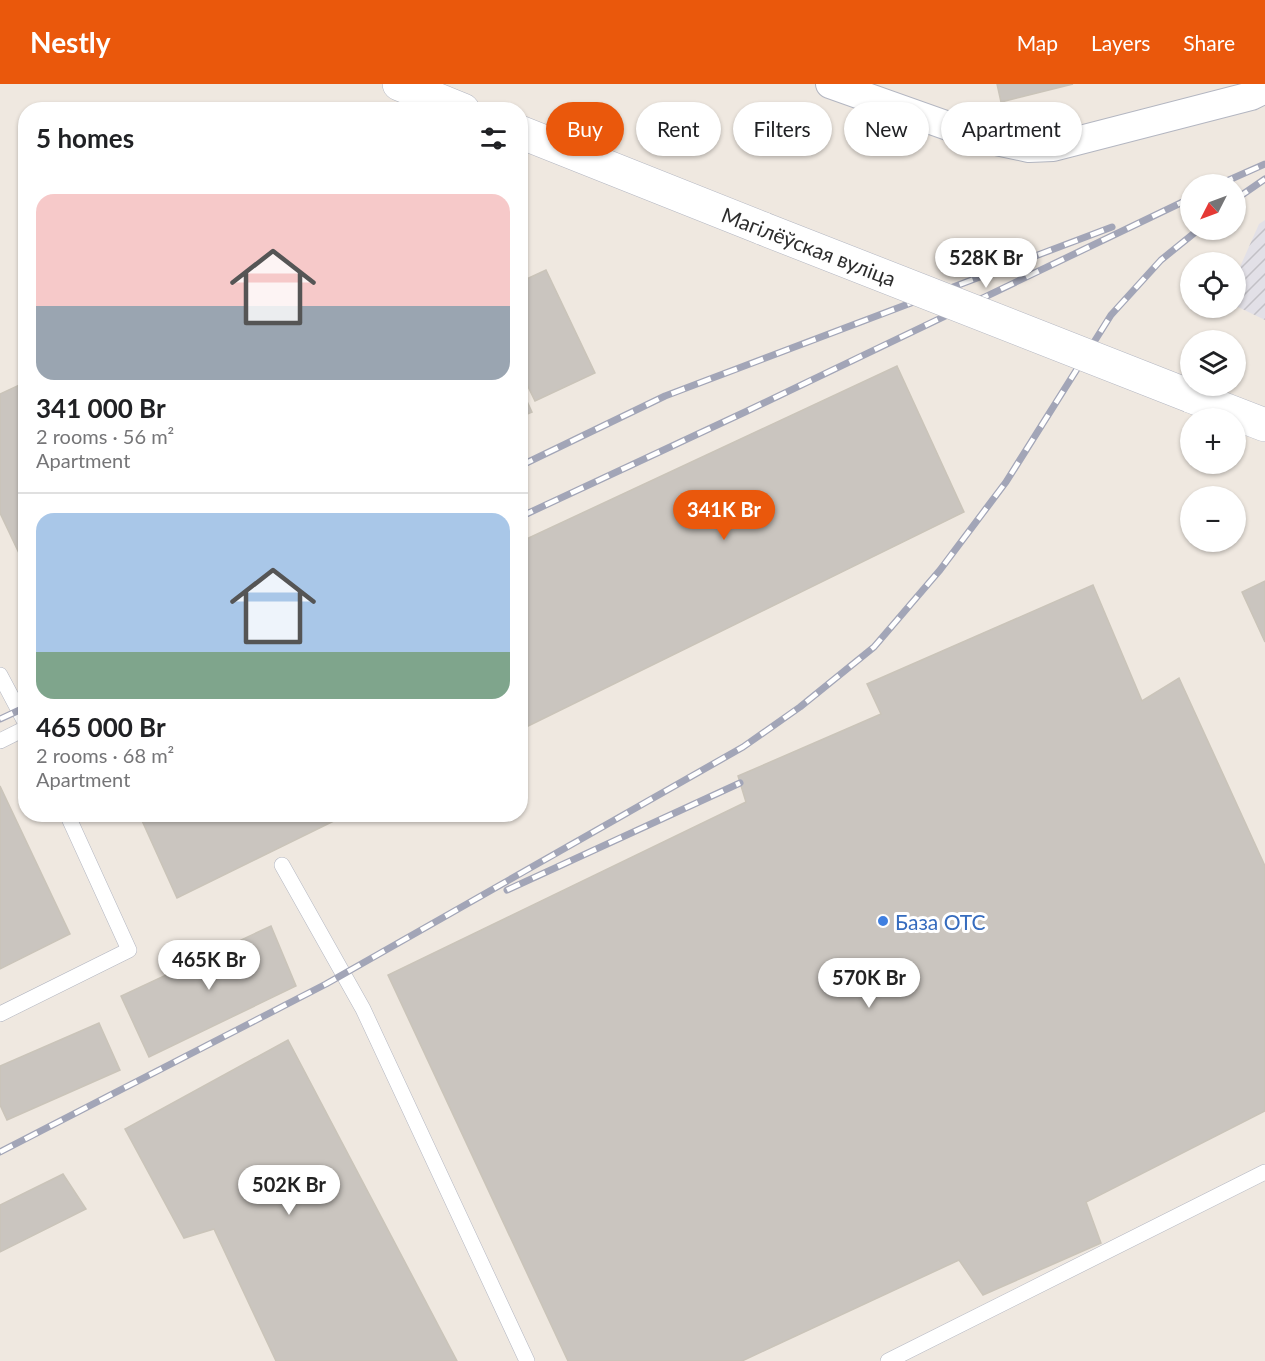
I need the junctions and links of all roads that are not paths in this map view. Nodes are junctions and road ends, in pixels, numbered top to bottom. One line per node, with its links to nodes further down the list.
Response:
1 (399, 84): 4 (street)
2 (830, 84): 3 (street)
3 (1265, 89)
4 (443, 102)
5 (528, 135): 6 (street, Магілёўская вуліца, bridge)
6 (1265, 425)
7 (0, 675): 8 (lane)
8 (18, 709)
9 (18, 732): 10 (lane)
10 (0, 741)
11 (71, 822): 13 (lane)
12 (282, 865): 15 (lane)
13 (0, 1014)
14 (1265, 1173): 16 (lane)
15 (527, 1361)
16 (888, 1361)

